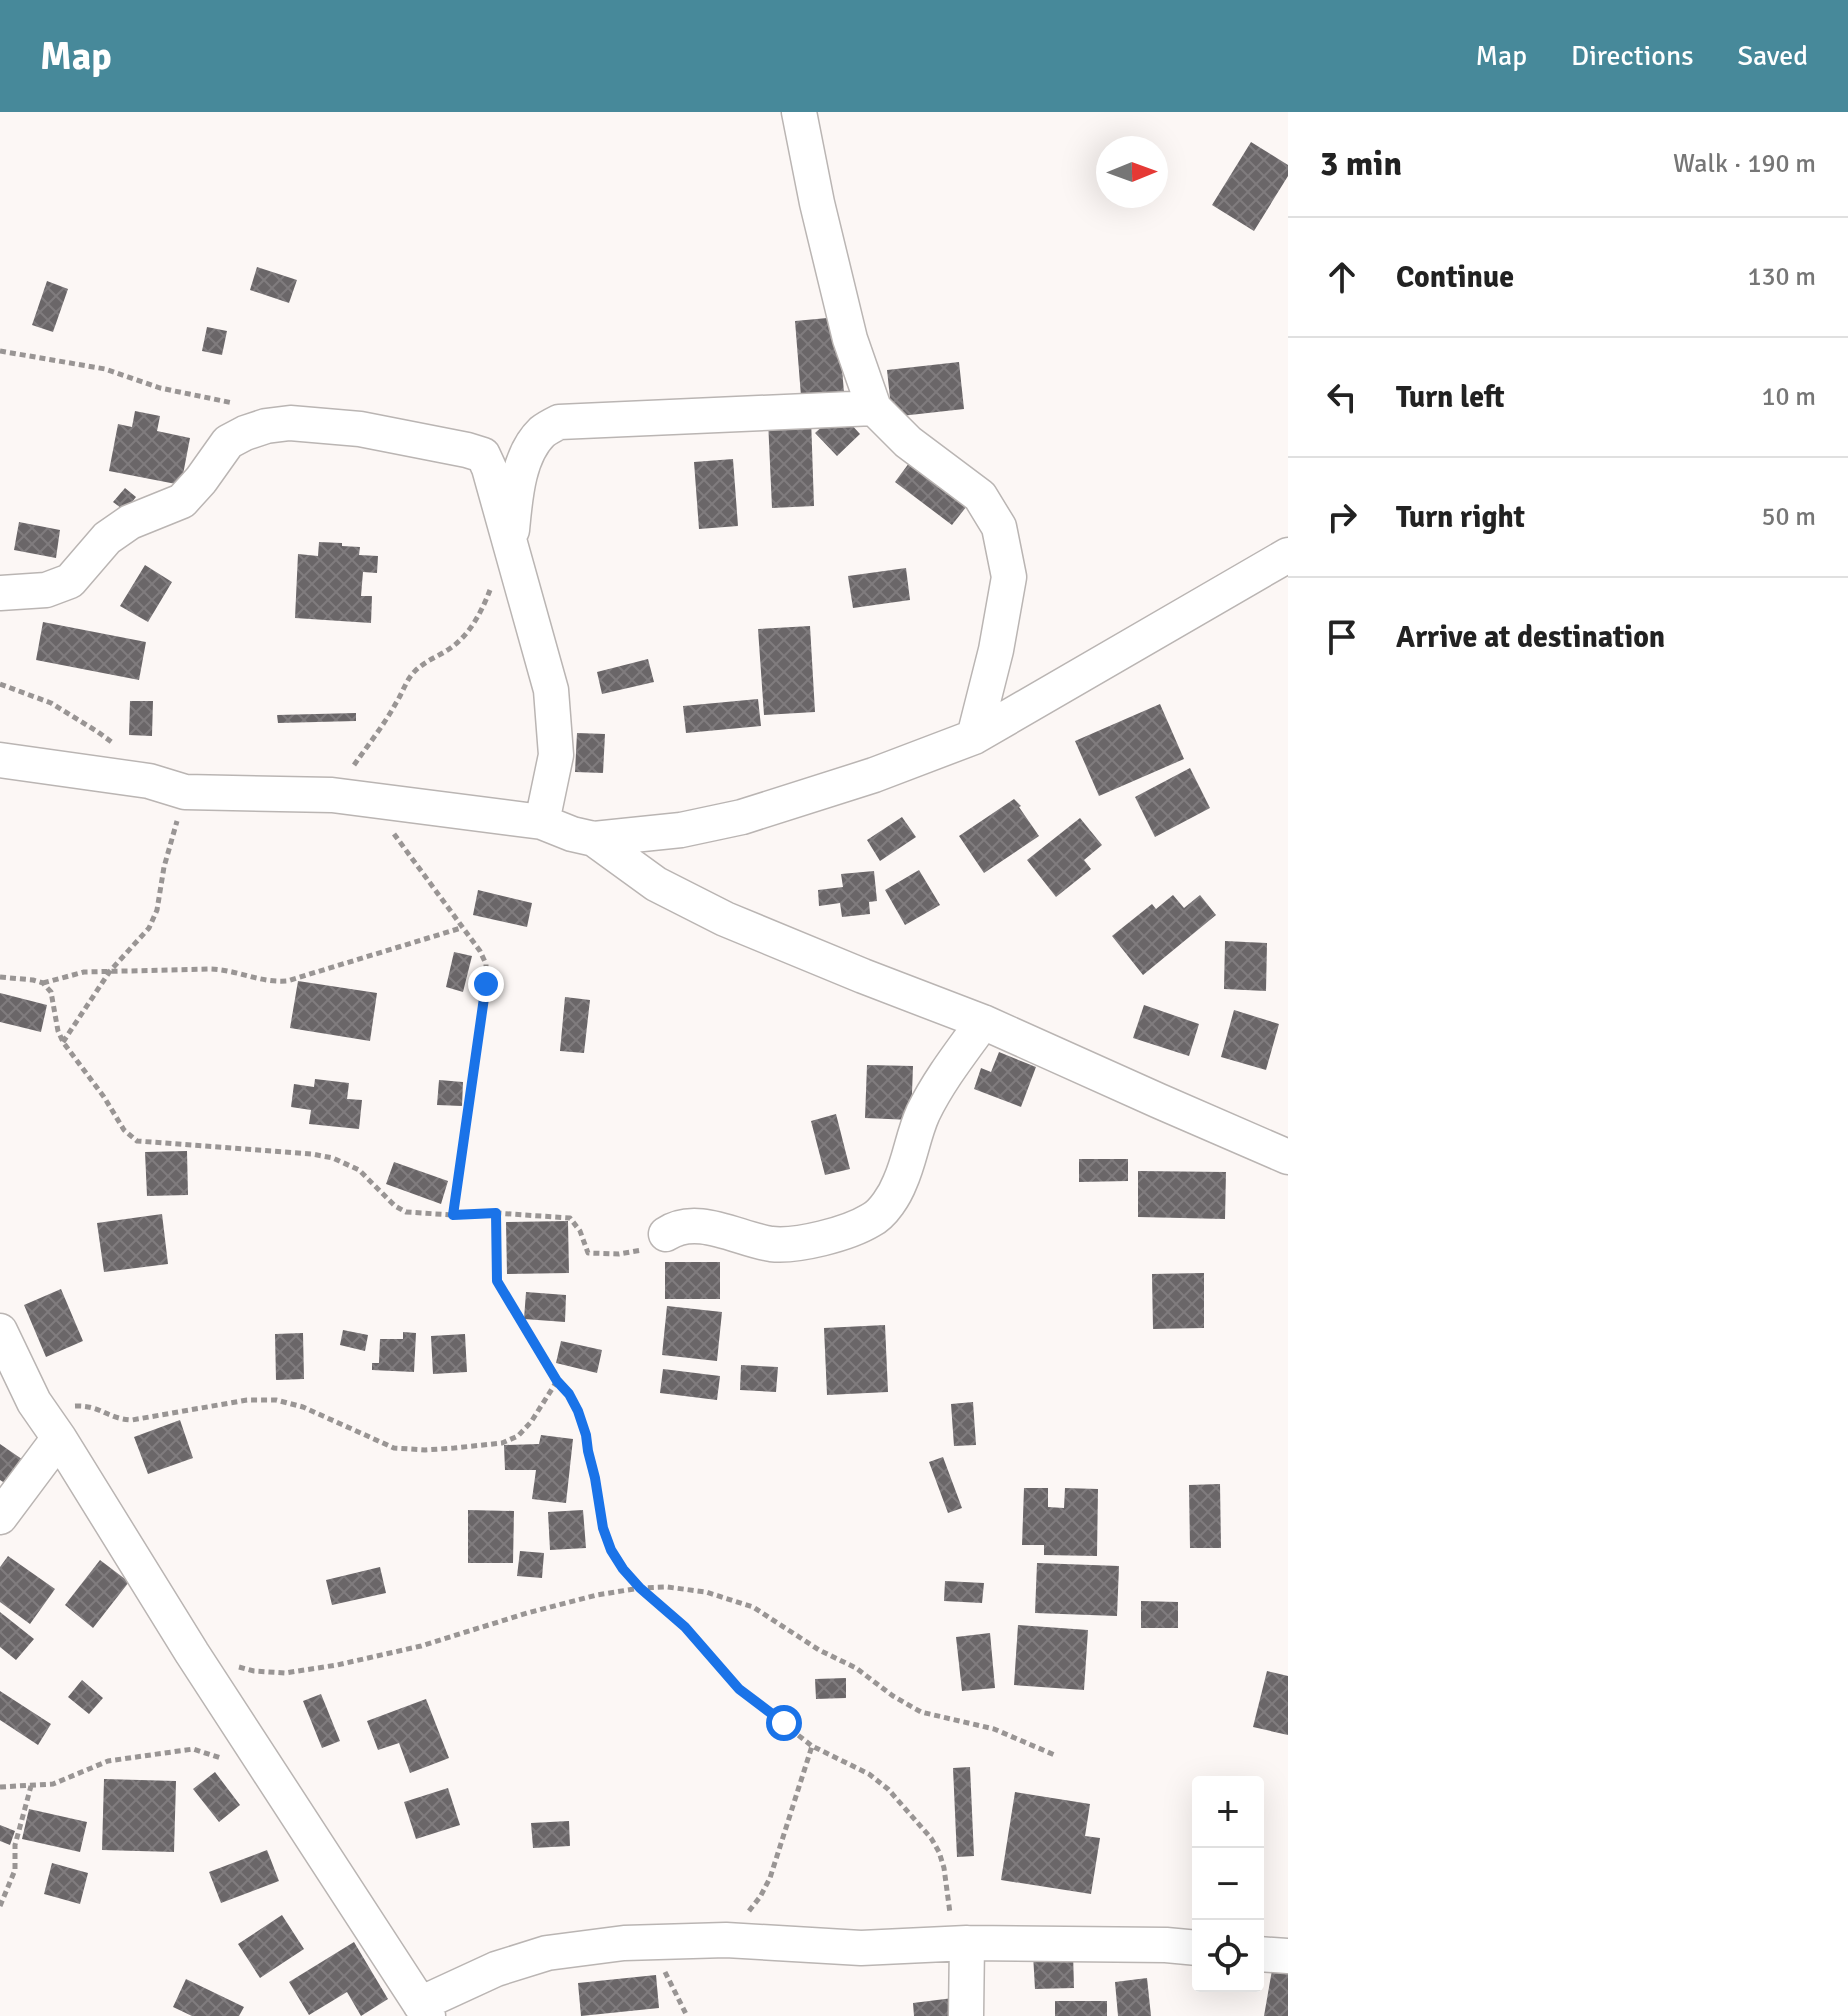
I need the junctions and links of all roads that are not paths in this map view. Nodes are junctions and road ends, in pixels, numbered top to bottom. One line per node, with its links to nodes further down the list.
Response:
1 (799, 112): 2 (street)
2 (874, 408): 3 (street); 6 (street)
3 (511, 544): 5 (street); 8 (street)
4 (1288, 555): 6 (street)
5 (0, 593)
6 (974, 737): 9 (street)
7 (0, 760): 8 (street)
8 (542, 822): 9 (street)
9 (594, 839): 10 (street)
10 (983, 1022): 11 (street); 12 (street)
11 (1288, 1157)
12 (666, 1234)
13 (0, 1331): 14 (street)
14 (59, 1438): 15 (street); 20 (street)
15 (0, 1517)
16 (960, 1944): 17 (street); 20 (street); 21 (street)
17 (1192, 1947)
18 (1264, 1954): 19 (street)
19 (1288, 1956)
20 (424, 2010)
21 (966, 2016)

